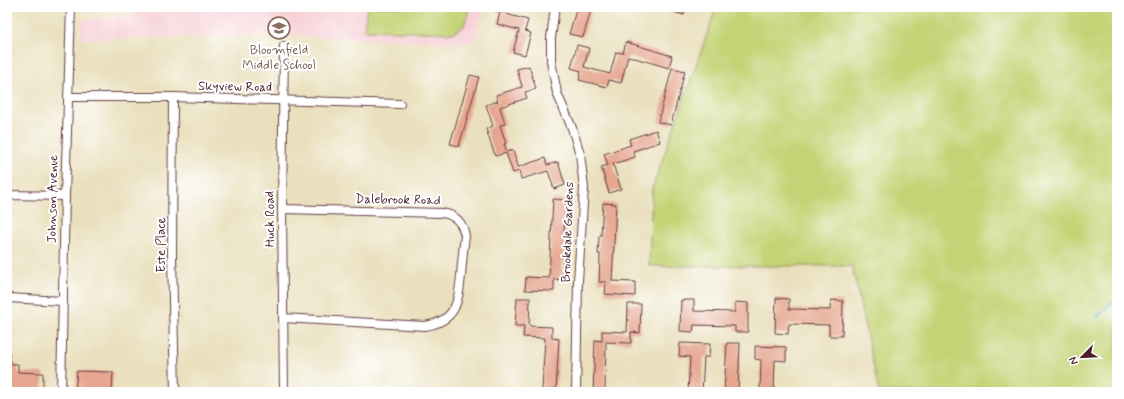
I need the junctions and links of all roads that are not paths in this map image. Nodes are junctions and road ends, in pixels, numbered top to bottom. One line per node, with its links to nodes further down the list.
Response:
1 (71, 7): 4 (street, Johnson Avenue)
2 (554, 7): 17 (street, Brookdale Gardens)
3 (284, 46): 6 (street, Huck Road)
4 (68, 97): 5 (street, Skyview Road); 9 (street, Johnson Avenue)
5 (173, 97): 6 (street, Skyview Road); 15 (street, Este Place)
6 (283, 100): 7 (street, Skyview Road); 10 (street, Huck Road)
7 (400, 104)
8 (7, 195): 9 (street)
9 (65, 196): 12 (street, Johnson Avenue)
10 (282, 209): 13 (street, Huck Road); 13 (street, Dalebrook Road)
11 (7, 298): 12 (street)
12 (63, 301): 14 (street, Johnson Avenue)
13 (283, 318): 16 (street, Huck Road)
14 (61, 392)
15 (175, 392)
16 (284, 392)
17 (576, 392)

